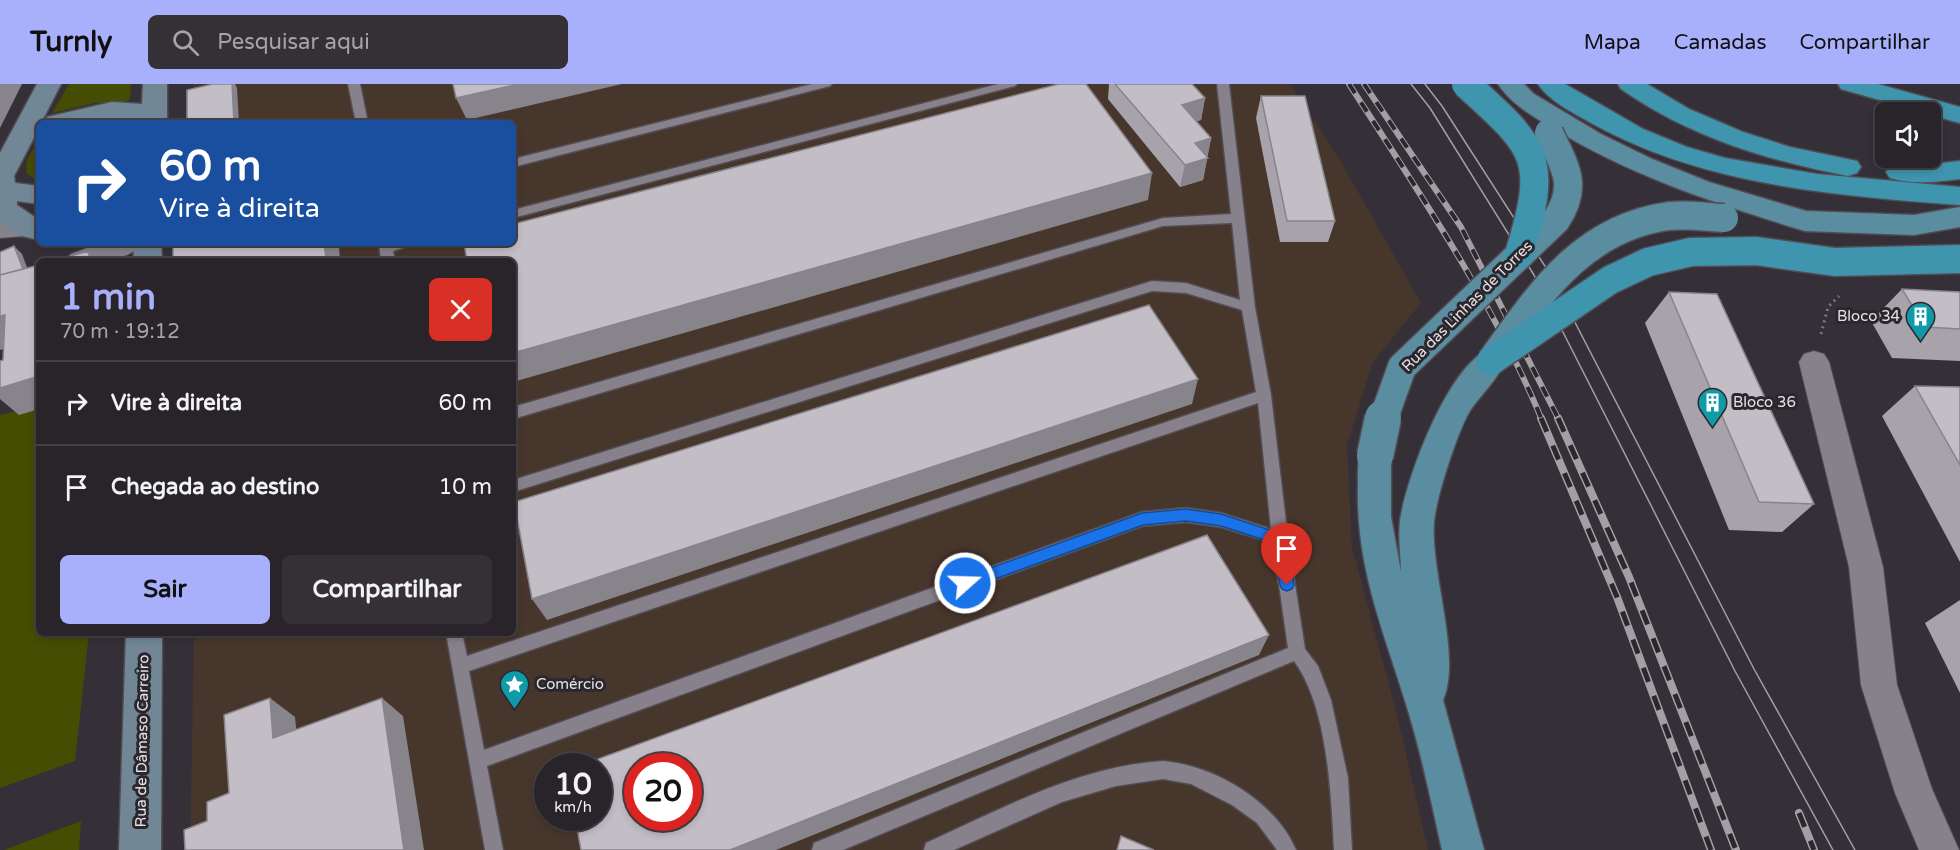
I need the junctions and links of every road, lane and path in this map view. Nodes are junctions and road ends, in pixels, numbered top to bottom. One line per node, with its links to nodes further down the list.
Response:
1 (50, 84): 16 (street)
2 (155, 84): 13 (street)
3 (354, 84): 15 (lane)
4 (826, 84): 17 (lane)
5 (1011, 84): 22 (lane)
6 (1223, 84): 24 (lane)
7 (1466, 84): 29 (highway, bridge)
8 (1550, 84): 21 (highway)
9 (1630, 84): 18 (highway)
10 (1850, 84): 12 (highway)
11 (1518, 92): 25 (main road); 29 (main road, Rua das Linhas de Torres, bridge)
12 (1960, 115)
13 (154, 118): 14 (street)
14 (69, 120)
15 (361, 120)
16 (30, 132): 19 (street)
17 (516, 162)
18 (1960, 170)
19 (3, 190): 20 (street); 27 (street)
20 (36, 195)
21 (1960, 196)
22 (516, 213)
23 (1960, 217): 25 (main road)
24 (1238, 218): 32 (lane); 36 (lane)
25 (1805, 220): 33 (main road, Rua das Linhas de Torres, bridge)
26 (0, 229): 27 (street)
27 (33, 229)
28 (120, 246): 30 (street)
29 (1519, 254): 43 (main road, Rua das Linhas de Torres, bridge)
30 (89, 258)
31 (1960, 259): 33 (highway, bridge)
32 (1248, 307): 35 (lane); 37 (lane)
33 (1491, 361): 43 (main road, Rua das Linhas de Torres)
34 (1814, 362): 52 (street)
35 (1264, 395): 38 (lane); 42 (lane)
36 (516, 412)
37 (516, 485)
38 (1280, 539): 41 (lane); 44 (lane)
39 (144, 636): 45 (street, Rua de Dâmaso Carreiro)
40 (455, 636): 42 (lane)
41 (1297, 652): 47 (lane); 50 (lane)
42 (461, 666): 44 (lane)
43 (1426, 705): 51 (main road, Rua das Linhas de Torres)
44 (477, 761): 46 (lane)
45 (140, 850)
46 (494, 850)
47 (821, 850)
48 (933, 850): 49 (lane)
49 (1287, 850)
50 (1343, 850)
51 (1463, 850)
52 (1939, 850)

